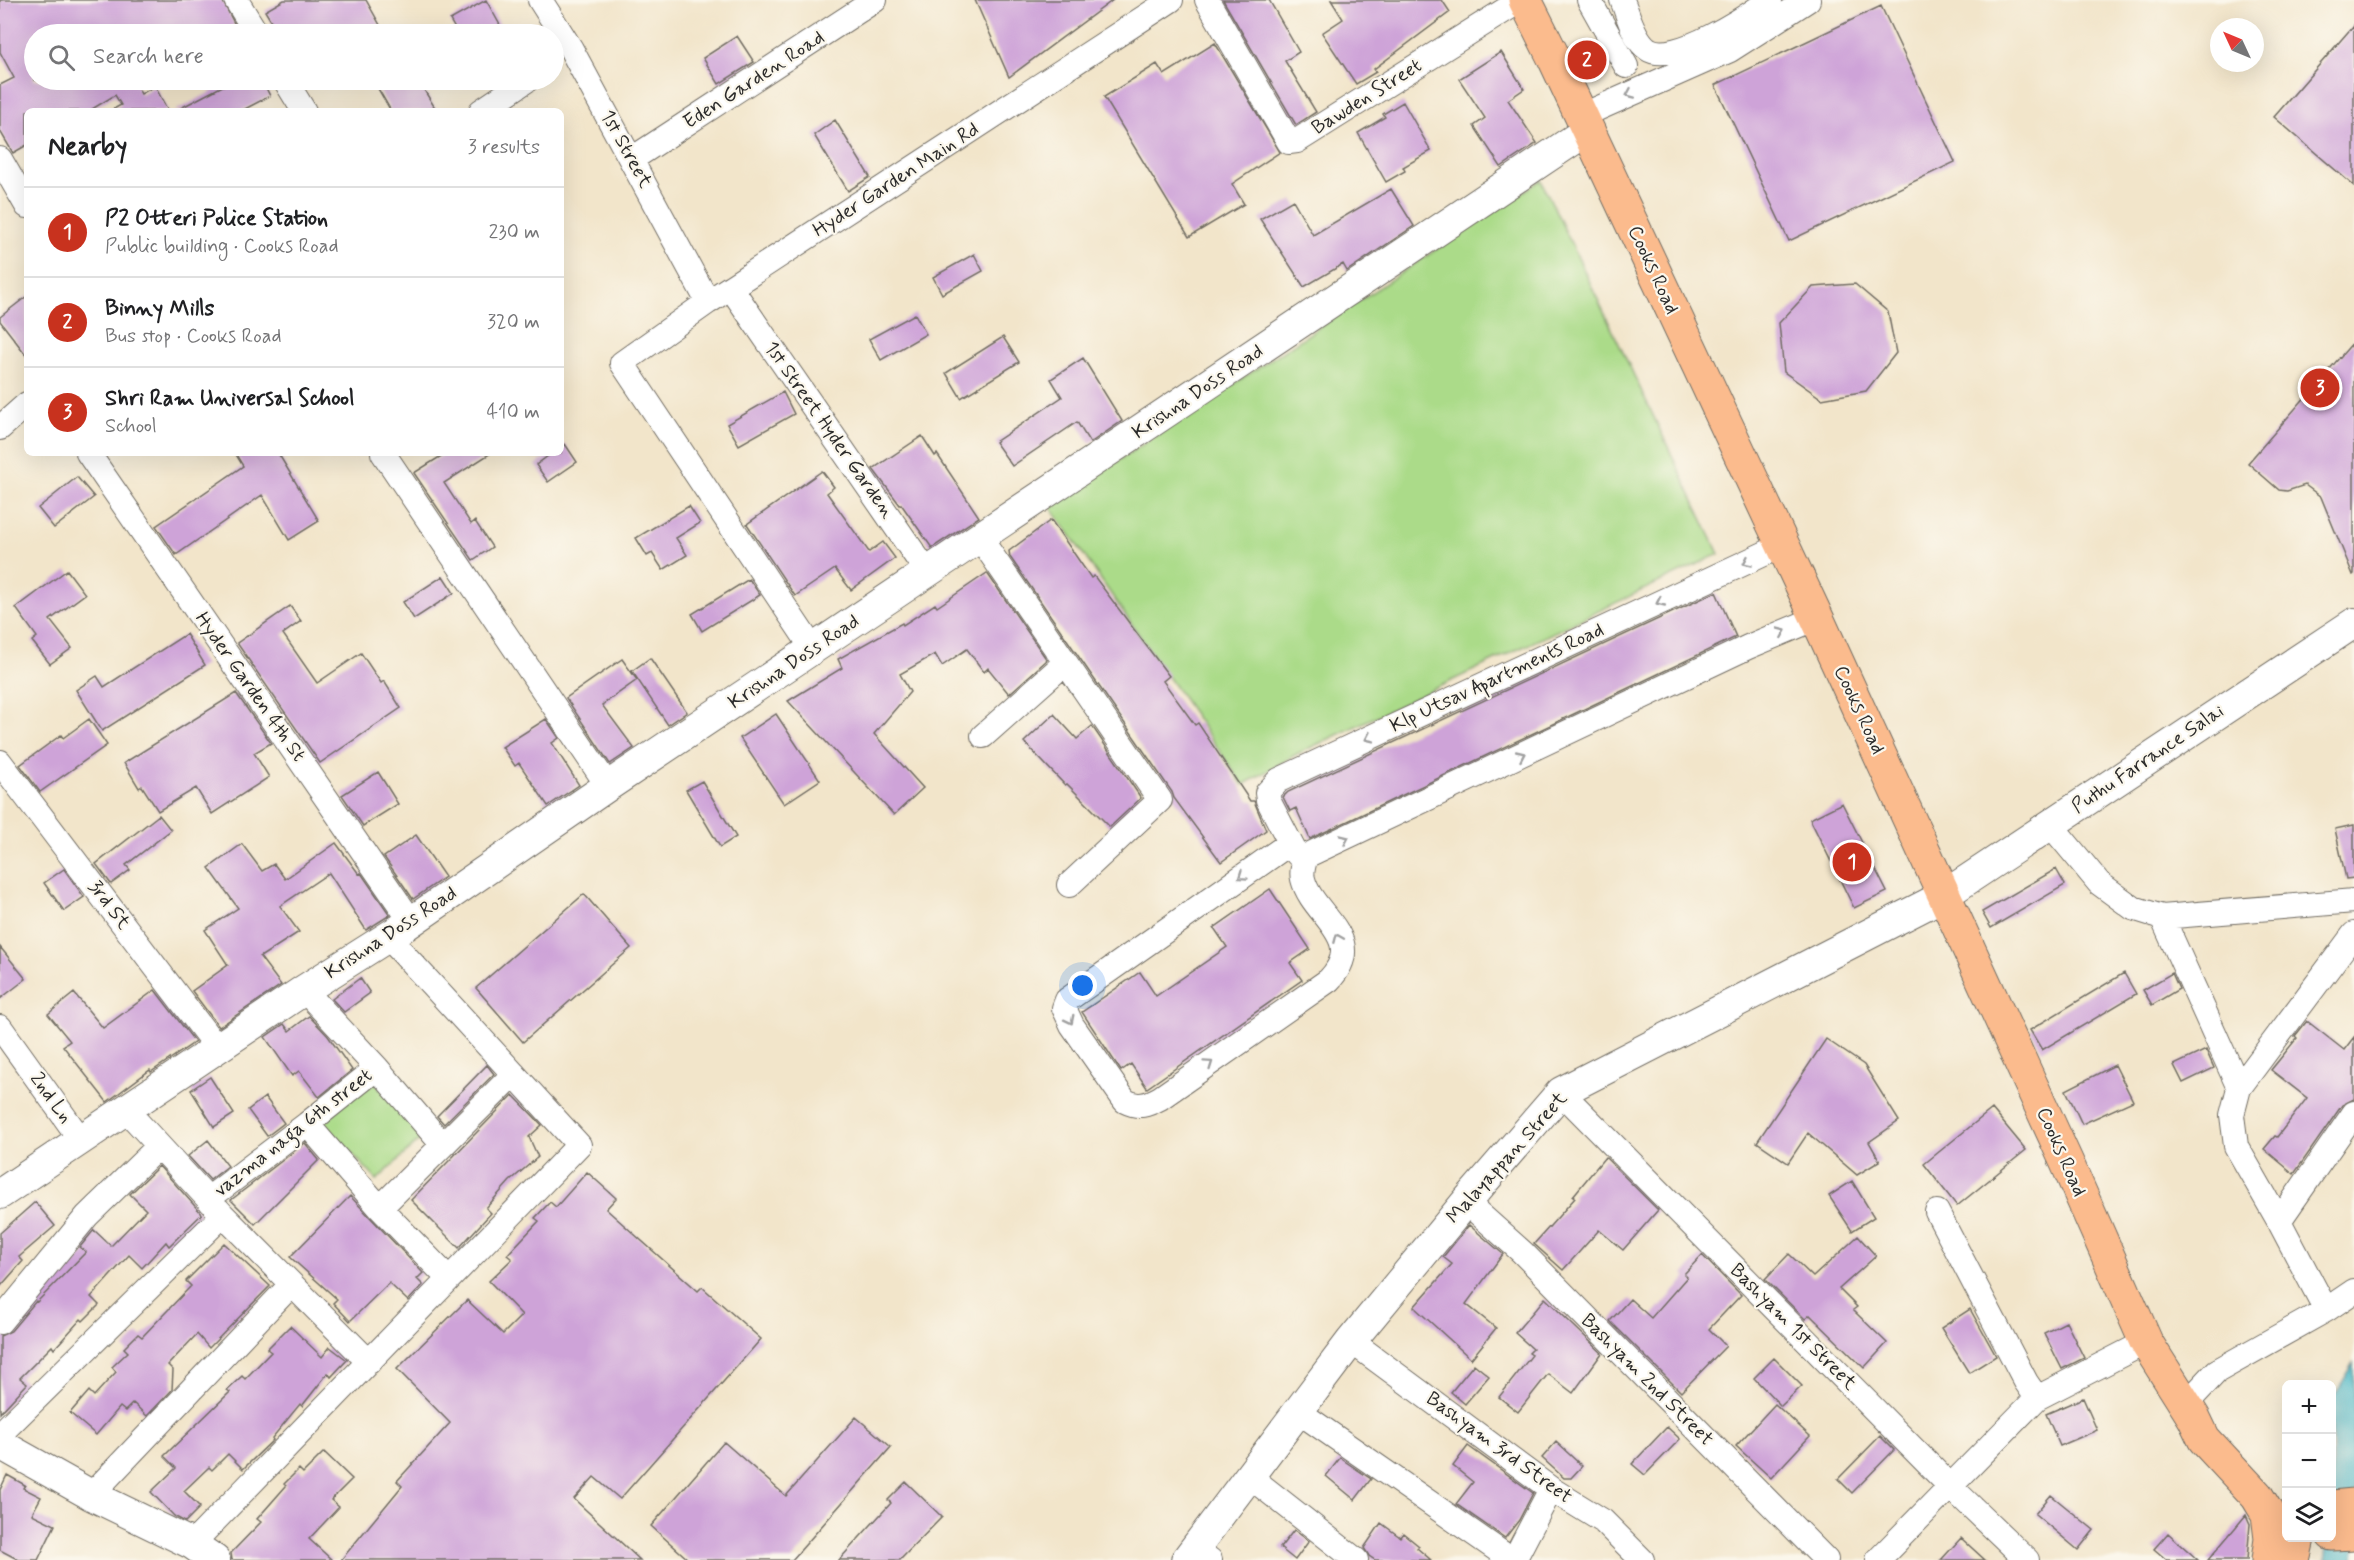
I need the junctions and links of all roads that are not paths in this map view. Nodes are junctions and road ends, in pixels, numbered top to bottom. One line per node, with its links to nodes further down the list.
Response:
1 (236, 0): 11 (street)
2 (540, 0): 12 (street, 1st Street)
3 (875, 0): 21 (street, Eden Garden Road)
4 (1171, 0): 23 (street, Hyder Garden Main Rd)
5 (1207, 0): 6 (street, Bawden Street)
6 (1523, 0): 19 (main road, Cooks Road)
7 (1589, 0): 14 (street)
8 (1622, 0): 9 (street)
9 (1770, 0)
10 (1808, 0): 19 (street, one-way to 19)
11 (251, 24)
12 (550, 24)
13 (564, 58): 21 (street, 1st Street)
14 (1626, 66)
15 (291, 90): 17 (street)
16 (512, 90): 18 (street)
17 (302, 108)
18 (485, 108)
19 (1584, 123): 29 (street, Krishna Doss Road); 30 (main road, Cooks Road)
20 (0, 159): 22 (street)
21 (632, 159): 24 (street, 1st Street)
22 (24, 201)
23 (731, 288): 24 (street, Hyder Garden Main Rd); 31 (street, 1st Street Hyder Garden)
24 (708, 302): 34 (street, Hyder Garden Main Rd)
25 (24, 407): 26 (street)
26 (0, 428)
27 (90, 456): 45 (street, Hyder Garden 4th St)
28 (385, 456): 38 (street)
29 (980, 538): 31 (street, Krishna Doss Road); 35 (street)
30 (1781, 546): 32 (main road, Cooks Road); 40 (street, Klp Utsav Apartments Road, one-way to 40)
31 (927, 572): 34 (street, Krishna Doss Road)
32 (1817, 618): 40 (street, Klp Utsav Apartments Road, one-way to 32); 42 (main road, Cooks Road)
33 (2354, 623): 39 (street, Puthu Farrance Salai)
34 (813, 649): 38 (street, Krishna Doss Road)
35 (1065, 663): 36 (street); 41 (street)
36 (983, 736)
37 (0, 762): 49 (street, 3rd St)
38 (608, 786): 45 (street, Krishna Doss Road)
39 (2050, 824): 42 (street, Puthu Farrance Salai); 44 (street)
40 (1298, 849): 40 (street, Klp Utsav Apartments Road, one-way to 40)
41 (1069, 885)
42 (1943, 896): 53 (street, Malayappan Street); 72 (main road, Cooks Road)
43 (2354, 901): 44 (street)
44 (2162, 917): 52 (street)
45 (399, 929): 47 (street, Krishna Doss Road); 51 (street, Hyder Garden 4th St)
46 (2354, 934): 52 (street)
47 (304, 990): 49 (street, Krishna Doss Road); 50 (street)
48 (0, 1027): 57 (street, 2nd Ln)
49 (218, 1048): 54 (street, Krishna Doss Road)
50 (377, 1068): 56 (street, vazma naga 6th street); 58 (street)
51 (514, 1074): 58 (street); 66 (street, Hyder Garden 4th St)
52 (2240, 1088): 65 (street)
53 (1561, 1092): 61 (street, Malayappan Street); 80 (street, Bashyam 1st Street)
54 (127, 1111): 57 (street, Krishna Doss Road); 59 (street)
55 (2354, 1113): 65 (street)
56 (307, 1124): 62 (street, vazma naga 6th street); 63 (street)
57 (81, 1140): 60 (street, Krishna Doss Road)
58 (443, 1145): 63 (street)
59 (159, 1146): 62 (street); 70 (street)
60 (0, 1194)
61 (1466, 1202): 71 (street, Malayappan Street); 93 (street, Bashyam 2nd Street)
62 (215, 1207): 67 (street); 77 (street, vazma naga 6th street)
63 (380, 1208): 66 (street)
64 (1937, 1212): 74 (street)
65 (2279, 1221): 69 (street)
66 (449, 1280): 73 (street)
67 (291, 1285): 73 (street); 82 (street)
68 (2354, 1291): 69 (street)
69 (2326, 1310): 76 (street)
70 (0, 1322)
71 (1352, 1341): 75 (street, Malayappan Street); 81 (street, Bashyam 3rd Street)
72 (2146, 1342): 74 (street); 76 (main road, Cooks Road)
73 (369, 1362): 88 (street)
74 (2037, 1398): 80 (street)
75 (1299, 1412): 79 (street, Malayappan Street); 91 (street)
76 (2199, 1423): 85 (main road, Cooks Road)
77 (0, 1434)
78 (0, 1444): 82 (street)
79 (1249, 1476): 89 (street, Malayappan Street); 90 (street)
80 (1950, 1486): 94 (street); 95 (street, Bashyam 1st Street)
81 (1551, 1489): 91 (street); 92 (street, Bashyam 3rd Street)
82 (91, 1495): 88 (street)
83 (2354, 1505): 84 (main road)
84 (2336, 1506)
85 (2282, 1529)
86 (2354, 1533): 87 (main road)
87 (2336, 1534)
88 (204, 1552)
89 (1197, 1556)
90 (1356, 1560)
91 (1513, 1560)
92 (1642, 1560)
93 (1826, 1560)
94 (1878, 1560)
95 (2027, 1560)

